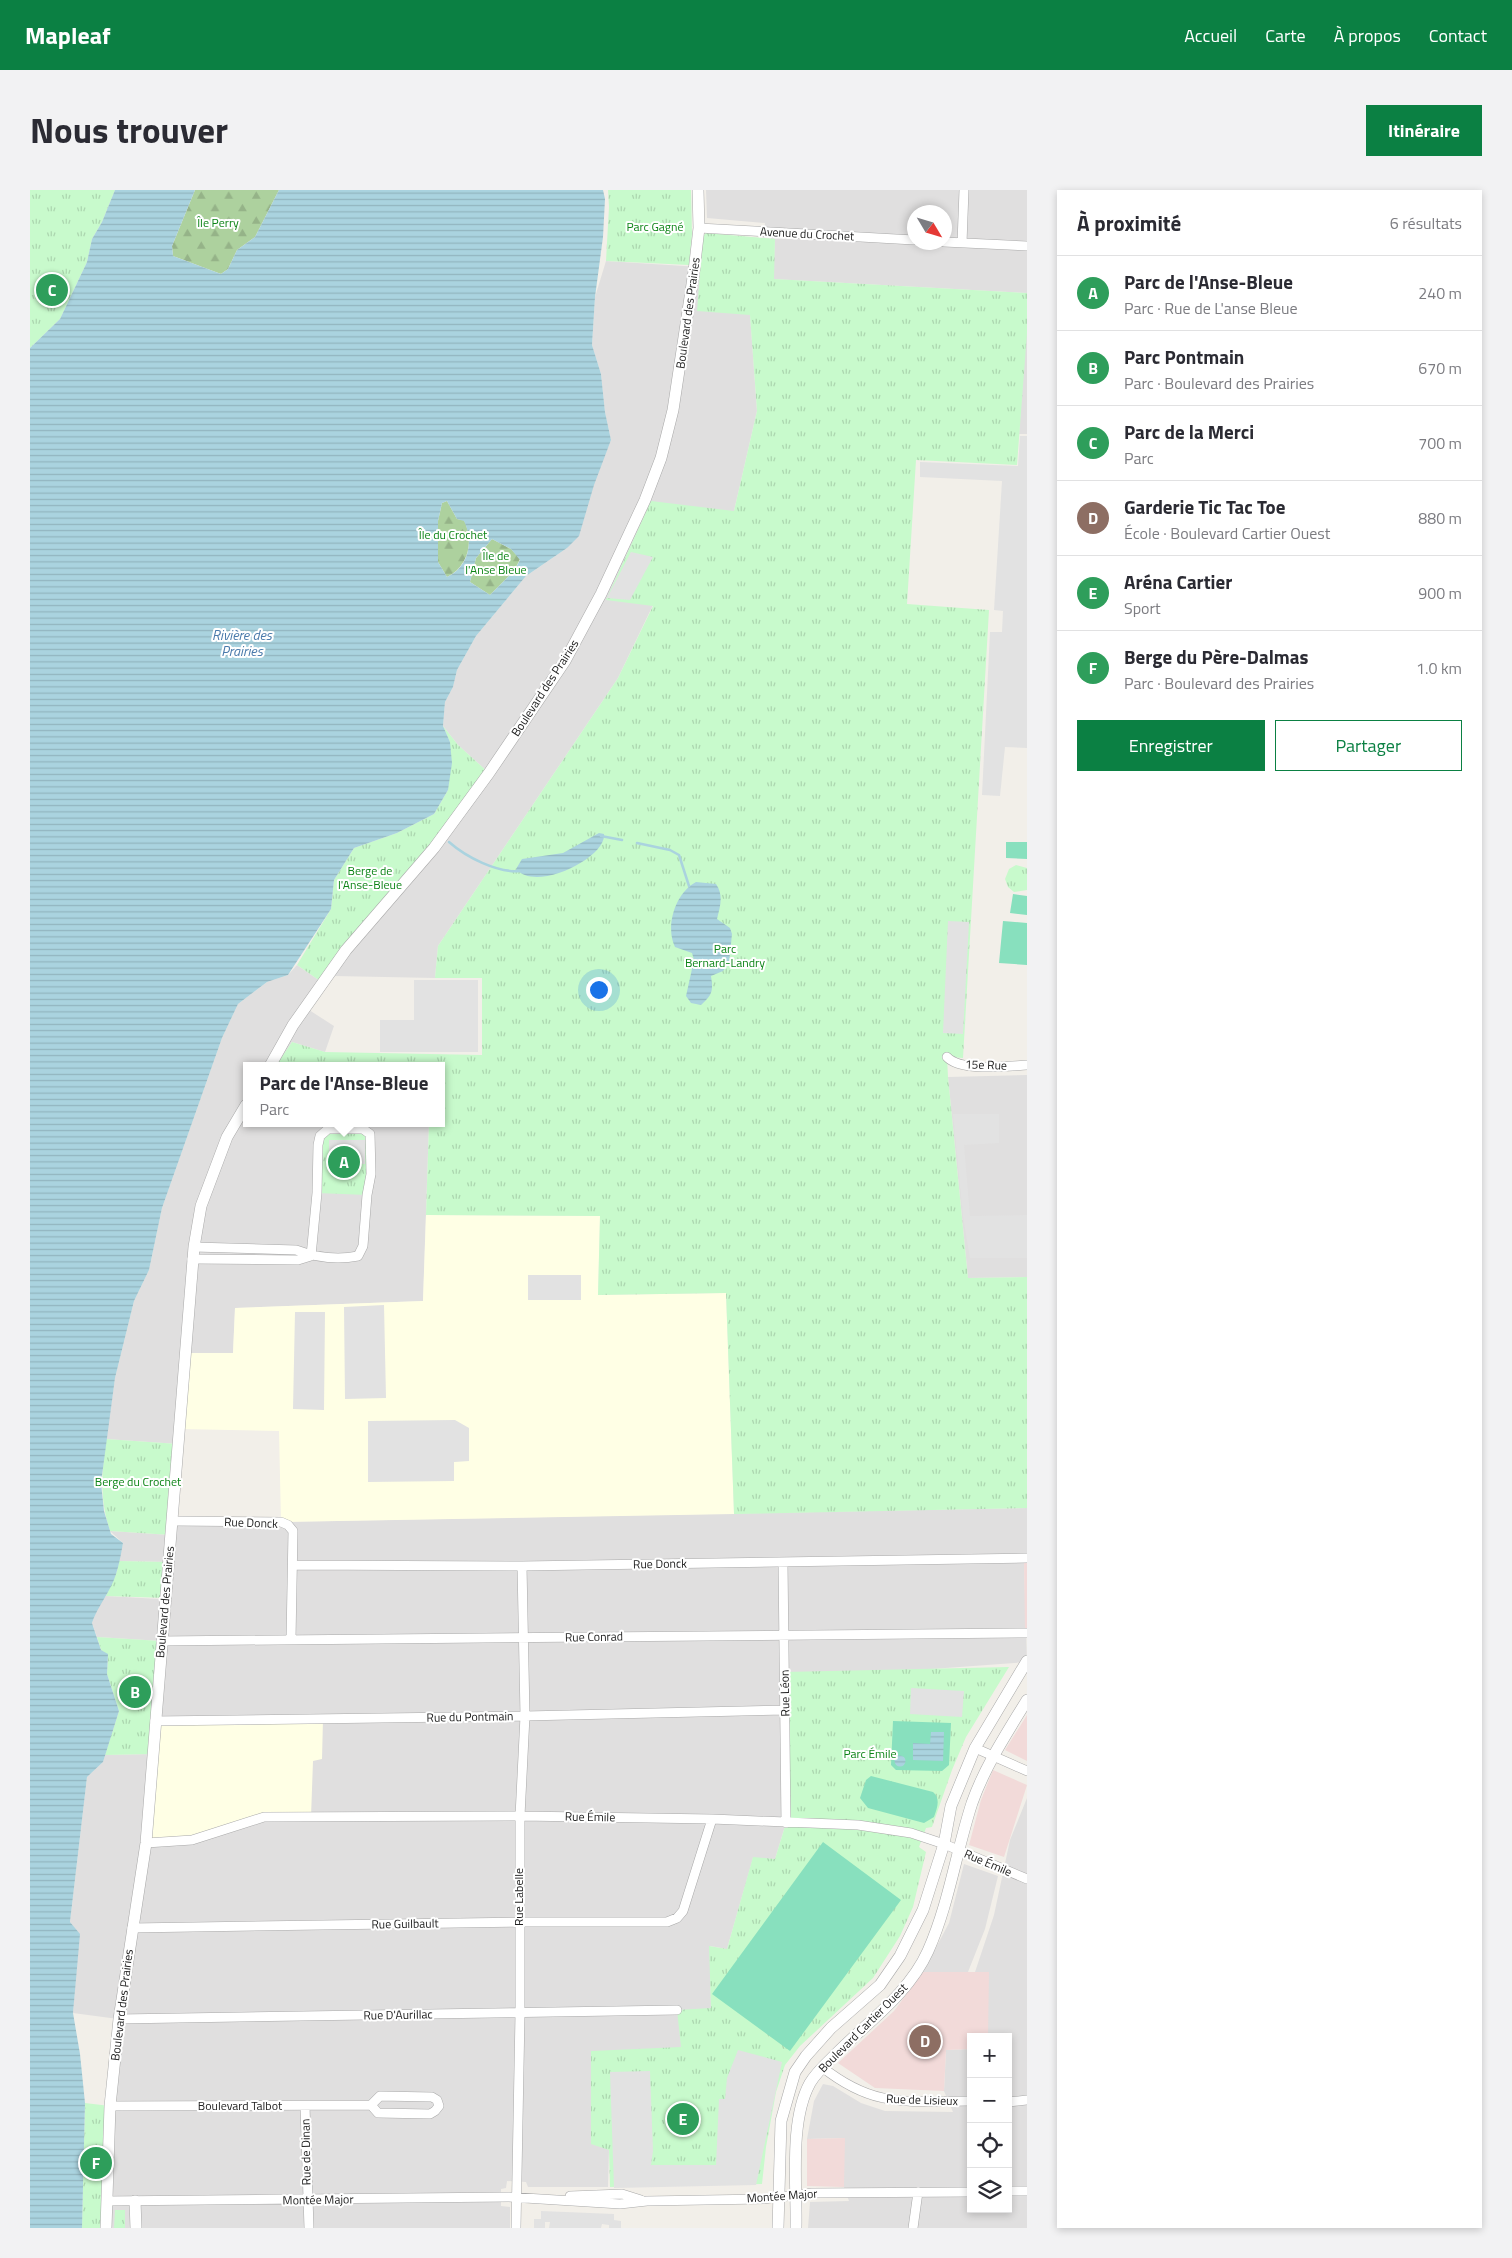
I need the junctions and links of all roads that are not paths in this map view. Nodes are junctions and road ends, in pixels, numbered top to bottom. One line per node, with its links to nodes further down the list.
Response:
1 (698, 190): 3 (street, Boulevard des Prairies)
2 (964, 190): 6 (street)
3 (699, 228): 4 (street, Avenue du Crochet); 9 (street, Boulevard des Prairies)
4 (907, 240)
5 (952, 242): 6 (street)
6 (962, 243): 7 (street)
7 (1027, 246)
8 (947, 1057): 10 (street, 15e Rue)
9 (272, 1062)
10 (1027, 1065)
11 (243, 1110): 12 (street, Boulevard des Prairies)
12 (193, 1253): 13 (street); 14 (street, Boulevard des Prairies)
13 (311, 1256): 13 (street)
14 (173, 1521): 17 (street, Rue Donck); 23 (street, Boulevard des Prairies)
15 (1027, 1558): 16 (street, Rue Donck)
16 (783, 1562): 18 (street, Rue Donck); 20 (street, Rue Léon)
17 (293, 1565): 18 (street, Rue Donck); 22 (street, Rue Donck)
18 (522, 1566): 21 (street, Rue Labelle)
19 (1027, 1633): 20 (street, Rue Conrad)
20 (784, 1635): 21 (street, Rue Conrad); 26 (street, Rue Léon)
21 (522, 1638): 22 (street, Rue Conrad); 27 (street, Rue Labelle)
22 (291, 1639): 23 (street, Rue Conrad)
23 (161, 1641): 28 (street, Boulevard des Prairies)
24 (1027, 1662): 29 (street, Boulevard Cartier Ouest)
25 (1027, 1700): 30 (street, Boulevard Cartier Ouest)
26 (785, 1710): 27 (street, Rue du Pontmain); 34 (street, Rue Léon)
27 (525, 1716): 28 (street, Rue du Pontmain); 32 (street, Rue Labelle)
28 (155, 1721): 35 (street, Boulevard des Prairies)
29 (975, 1748): 30 (street); 36 (street, Boulevard Cartier Ouest)
30 (993, 1755): 31 (street); 37 (street, Boulevard Cartier Ouest)
31 (1027, 1771)
32 (520, 1816): 33 (street, Rue Émile); 35 (street, Rue Émile); 39 (street, Rue Labelle)
33 (712, 1819): 34 (street, Rue Émile); 39 (street, Rue Guilbault)
34 (786, 1823): 36 (street, Rue Émile)
35 (146, 1843): 40 (street, Boulevard des Prairies)
36 (944, 1844): 37 (street, Rue Émile); 56 (street, Boulevard Cartier Ouest)
37 (958, 1850): 38 (street, Rue Émile); 44 (street, Boulevard Cartier Ouest)
38 (1027, 1880)
39 (519, 1922): 40 (street, Rue Guilbault); 42 (street, Rue Labelle)
40 (132, 1928): 43 (street, Boulevard des Prairies)
41 (677, 2010): 42 (street, Rue D'Aurillac)
42 (520, 2014): 43 (street, Rue D'Aurillac); 57 (street, Rue Labelle)
43 (119, 2019): 49 (street, Boulevard des Prairies)
44 (822, 2068): 46 (street, Rue de Lisieux); 55 (street, Boulevard Cartier Ouest)
45 (1027, 2100): 47 (street)
46 (967, 2102)
47 (1012, 2102)
48 (371, 2105): 48 (street, Boulevard Talbot); 50 (street, Boulevard Talbot)
49 (110, 2106): 50 (street, Boulevard Talbot); 59 (street, Boulevard des Prairies)
50 (305, 2106): 58 (street, Rue de Dinan)
51 (1012, 2191): 52 (street)
52 (1027, 2191)
53 (918, 2192): 54 (street, Montée Major); 55 (street, Montée Major); 67 (street)
54 (967, 2192)
55 (797, 2195): 56 (street, Montée Major); 66 (street, Boulevard Cartier Ouest)
56 (778, 2197): 57 (street, Montée Major); 65 (street, Boulevard Cartier Ouest)
57 (516, 2198): 58 (street, Montée Major); 64 (street, Rue Labelle)
58 (307, 2200): 60 (street, Montée Major); 63 (street, Rue de Dinan)
59 (107, 2201): 60 (street, Montée Major); 61 (street, Boulevard des Prairies)
60 (135, 2201): 62 (street)
61 (106, 2228)
62 (136, 2228)
63 (309, 2228)
64 (516, 2228)
65 (778, 2228)
66 (796, 2228)
67 (913, 2228)

